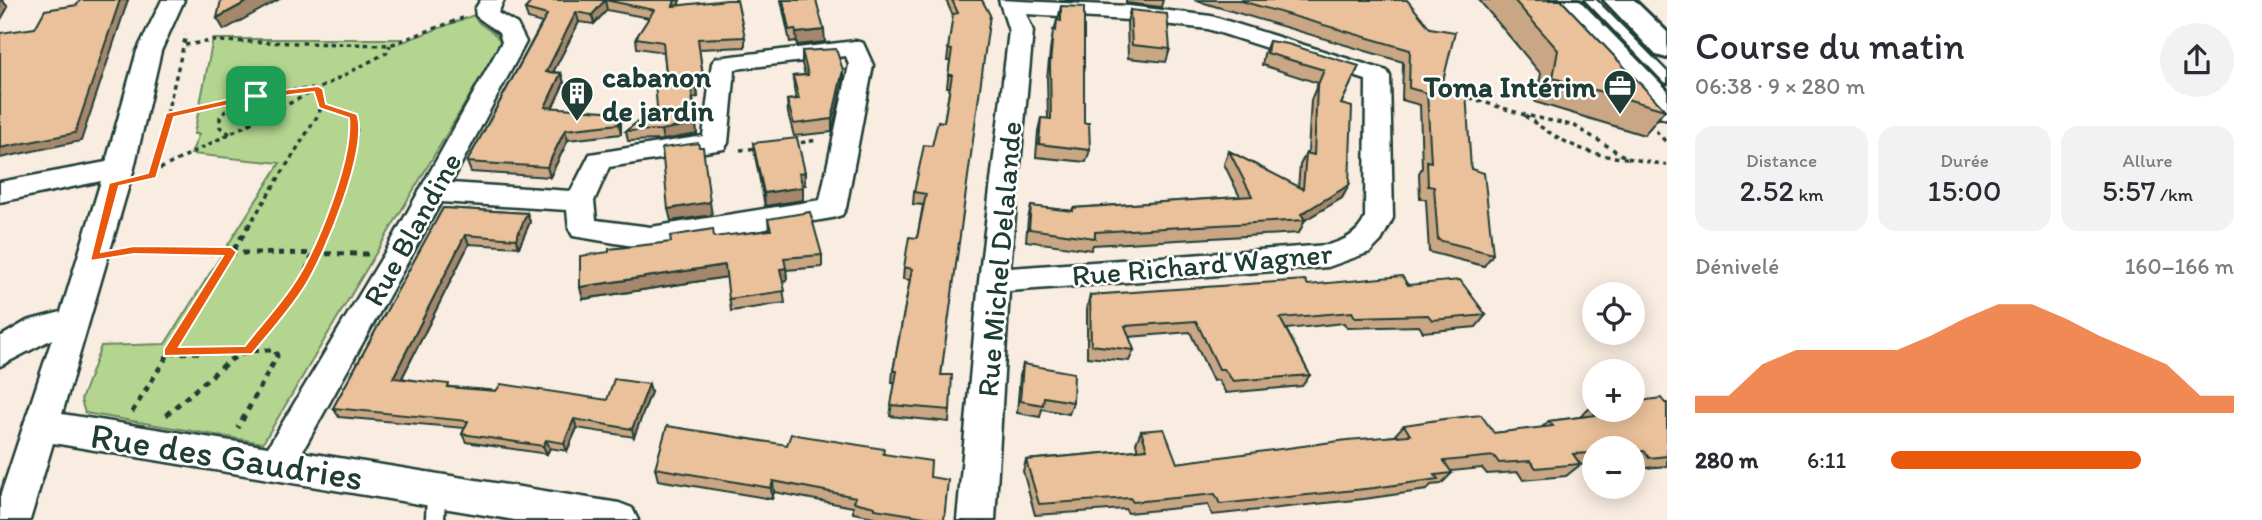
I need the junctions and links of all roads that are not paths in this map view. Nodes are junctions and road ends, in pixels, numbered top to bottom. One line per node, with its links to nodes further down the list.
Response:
1 (1563, 0): 9 (main road)
2 (1590, 0): 8 (lane)
3 (1618, 0): 7 (main road)
4 (171, 3): 10 (street)
5 (1012, 3): 14 (street, Rue Michel Delalande); 14 (street, Rue Richard Wagner)
6 (489, 5): 12 (street, Rue Blandine)
7 (1667, 49)
8 (1667, 79)
9 (1667, 109)
10 (117, 176): 11 (street); 15 (street)
11 (0, 192)
12 (434, 192): 13 (street); 18 (street, Rue Blandine)
13 (580, 201): 13 (street)
14 (994, 281): 22 (street, Rue Michel Delalande)
15 (74, 321): 16 (street); 17 (street)
16 (0, 353)
17 (41, 426): 18 (street, Rue des Gaudries); 20 (street)
18 (277, 464): 19 (street, Rue des Gaudries)
19 (435, 505): 21 (street, Rue des Gaudries)
20 (11, 520)
21 (619, 520)
22 (976, 520)

